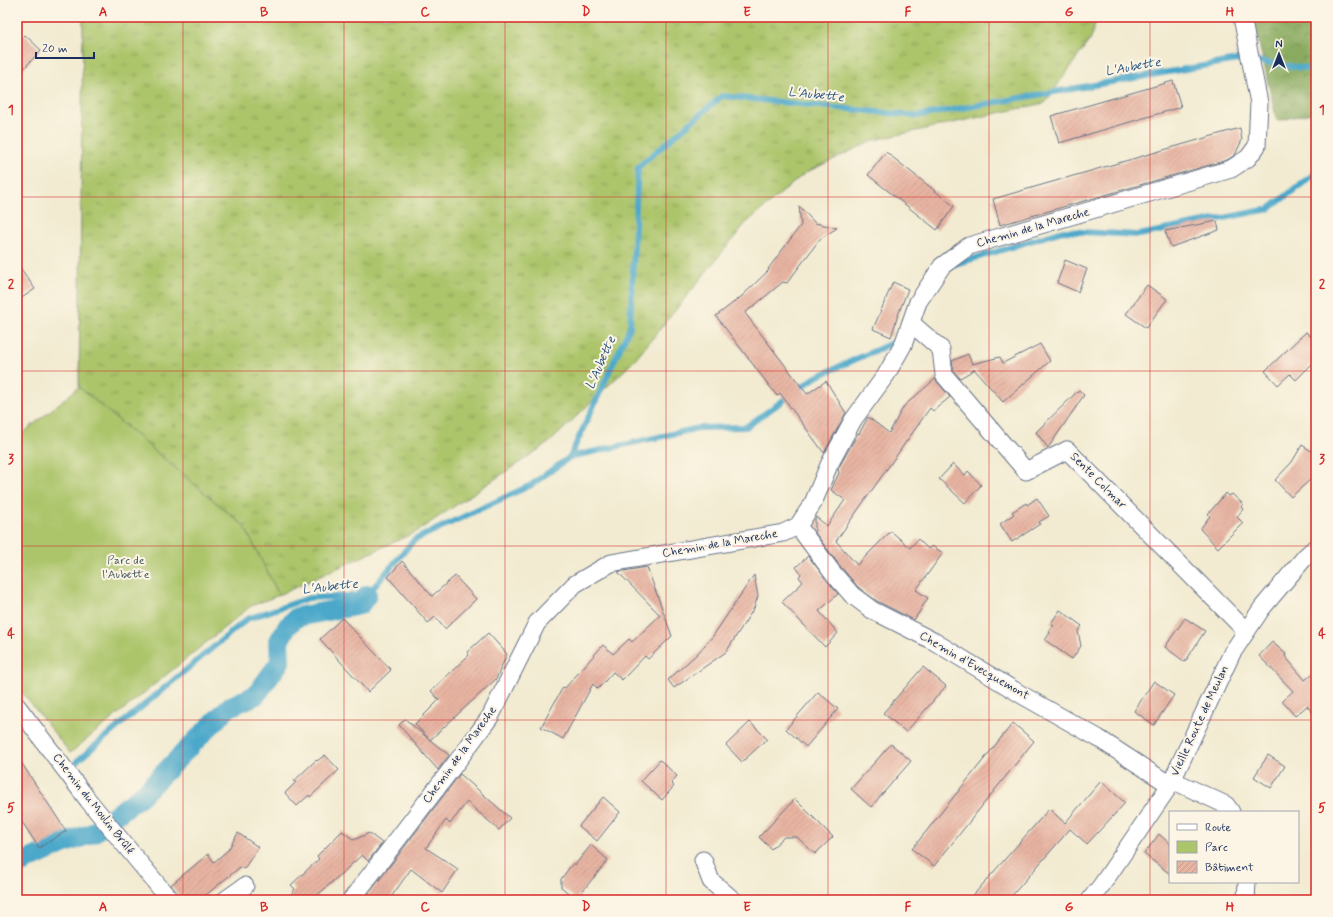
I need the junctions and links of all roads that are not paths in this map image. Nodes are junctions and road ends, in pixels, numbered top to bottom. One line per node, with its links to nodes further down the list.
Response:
1 (1242, 17): 2 (street, Chemin de la Mareche)
2 (911, 323): 3 (street, Chemin de la Mareche); 5 (street, Sente Colmar)
3 (798, 526): 7 (street, Chemin d'Evecquemont); 14 (street, Chemin de la Mareche)
4 (1316, 547): 5 (street, Vieille Route de Meulan)
5 (1246, 631): 7 (street, Vieille Route de Meulan)
6 (17, 706): 12 (street, Chemin du Moulin Brûlé)
7 (1171, 782): 8 (street, Chemin d'Evecquemont); 16 (street, Vieille Route de Meulan)
8 (1230, 811)
9 (703, 860): 15 (street)
10 (1247, 883): 17 (street)
11 (245, 886): 13 (street)
12 (170, 900)
13 (225, 900)
14 (351, 900)
15 (733, 900)
16 (1090, 900)
17 (1246, 900)

